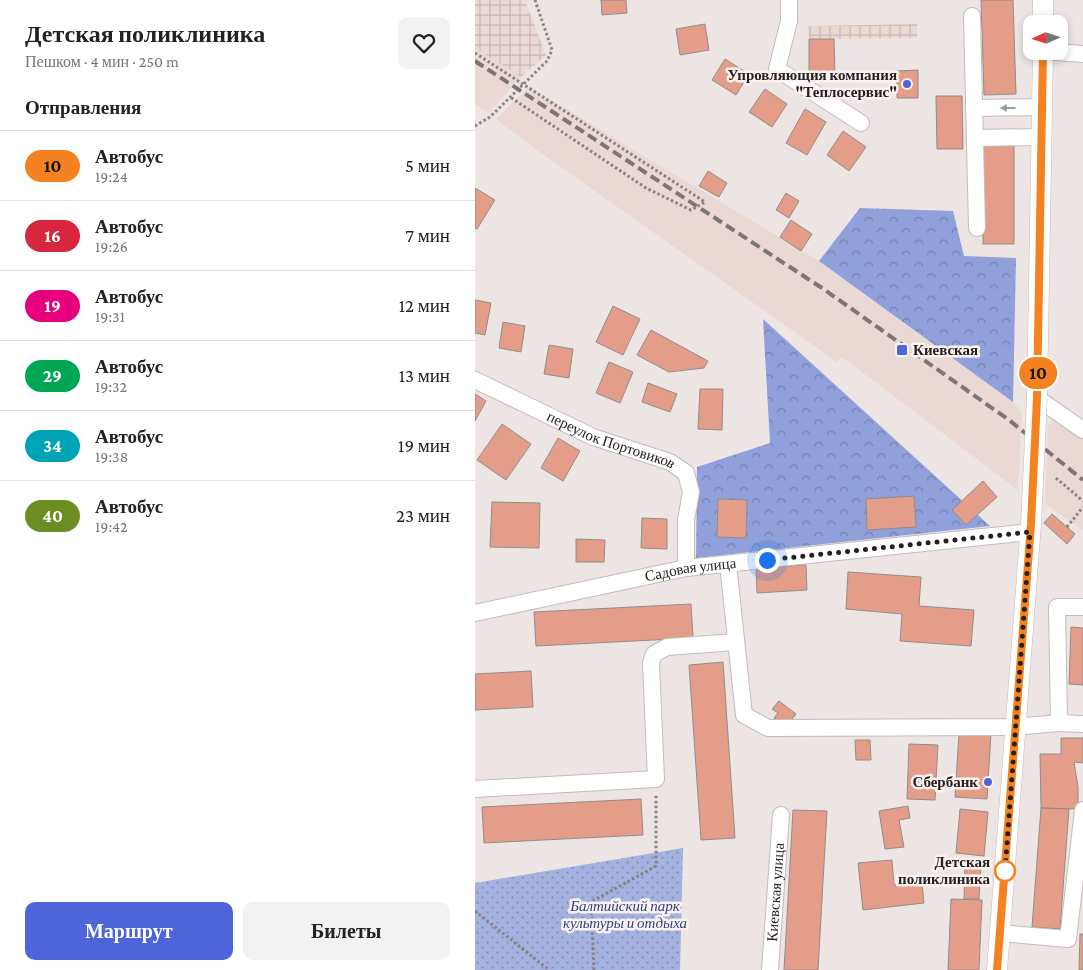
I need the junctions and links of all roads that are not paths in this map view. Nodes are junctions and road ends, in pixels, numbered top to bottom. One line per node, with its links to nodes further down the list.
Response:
1 (789, 0): 10 (street)
2 (1043, 0): 3 (main road)
3 (1043, 15)
4 (972, 16): 8 (street)
5 (1068, 53): 6 (street)
6 (1083, 54)
7 (1043, 60): 9 (main road)
8 (974, 108): 9 (street, one-way to 8); 12 (street)
9 (1042, 108): 11 (main road)
10 (861, 122)
11 (1042, 137): 12 (street); 15 (main road)
12 (975, 138): 13 (street)
13 (977, 228)
14 (475, 380): 19 (street, переулок Портовиков)
15 (1037, 398): 16 (street); 17 (main road, bridge)
16 (1083, 430)
17 (1030, 528): 18 (street, Садовая улица); 25 (main road)
18 (728, 564): 19 (street, Садовая улица); 22 (street)
19 (686, 568): 21 (street, Садовая улица)
20 (1083, 607): 23 (street)
21 (475, 613)
22 (736, 642): 25 (street); 26 (street)
23 (1059, 723): 24 (street); 25 (street)
24 (1083, 724)
25 (1016, 727): 29 (main road)
26 (475, 789)
27 (1083, 810): 29 (street)
28 (781, 815): 30 (street, Киевская улица)
29 (1000, 933): 31 (main road)
30 (770, 970)
31 (997, 970)

